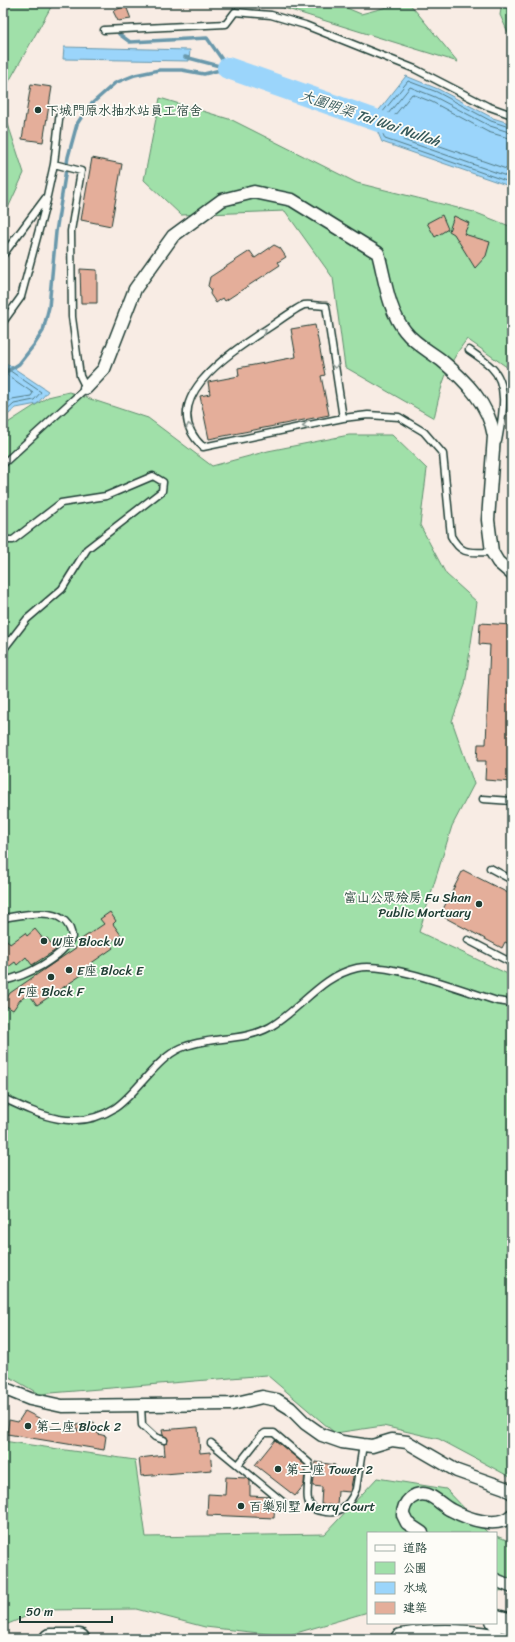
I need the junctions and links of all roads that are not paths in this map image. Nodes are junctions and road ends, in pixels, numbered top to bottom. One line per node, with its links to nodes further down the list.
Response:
1 (104, 30): 3 (lane)
2 (60, 111): 4 (lane)
3 (512, 115)
4 (54, 164): 5 (lane); 9 (lane)
5 (48, 196): 6 (lane); 7 (lane)
6 (3, 255)
7 (3, 322)
8 (469, 350): 12 (lane)
9 (86, 388): 11 (lane); 12 (street)
10 (343, 418): 10 (lane, one-way to 10); 14 (lane)
11 (3, 464)
12 (492, 476): 14 (street)
13 (3, 540): 16 (lane)
14 (492, 552): 15 (street)
15 (512, 574)
16 (3, 650)
17 (483, 799): 18 (lane)
18 (512, 801)
19 (490, 868): 20 (lane)
20 (512, 880)
21 (3, 918): 24 (lane)
22 (468, 940): 23 (lane)
23 (512, 963)
24 (3, 981)
25 (512, 1002): 26 (lane)
26 (3, 1098)
27 (3, 1388): 28 (street)
28 (142, 1406): 29 (lane); 31 (street)
29 (164, 1440)
30 (211, 1443): 32 (lane)
31 (363, 1445): 32 (lane); 33 (street)
32 (238, 1465): 34 (lane)
33 (512, 1493)
34 (284, 1503)
35 (512, 1515): 36 (street)
36 (420, 1532)
37 (497, 1580): 38 (street)
38 (512, 1587)
39 (497, 1620): 41 (main road)
40 (444, 1624): 42 (main road)
41 (512, 1624)
42 (409, 1637): 45 (main road)
43 (50, 1639): 44 (main road)
44 (79, 1639)
45 (494, 1639)

